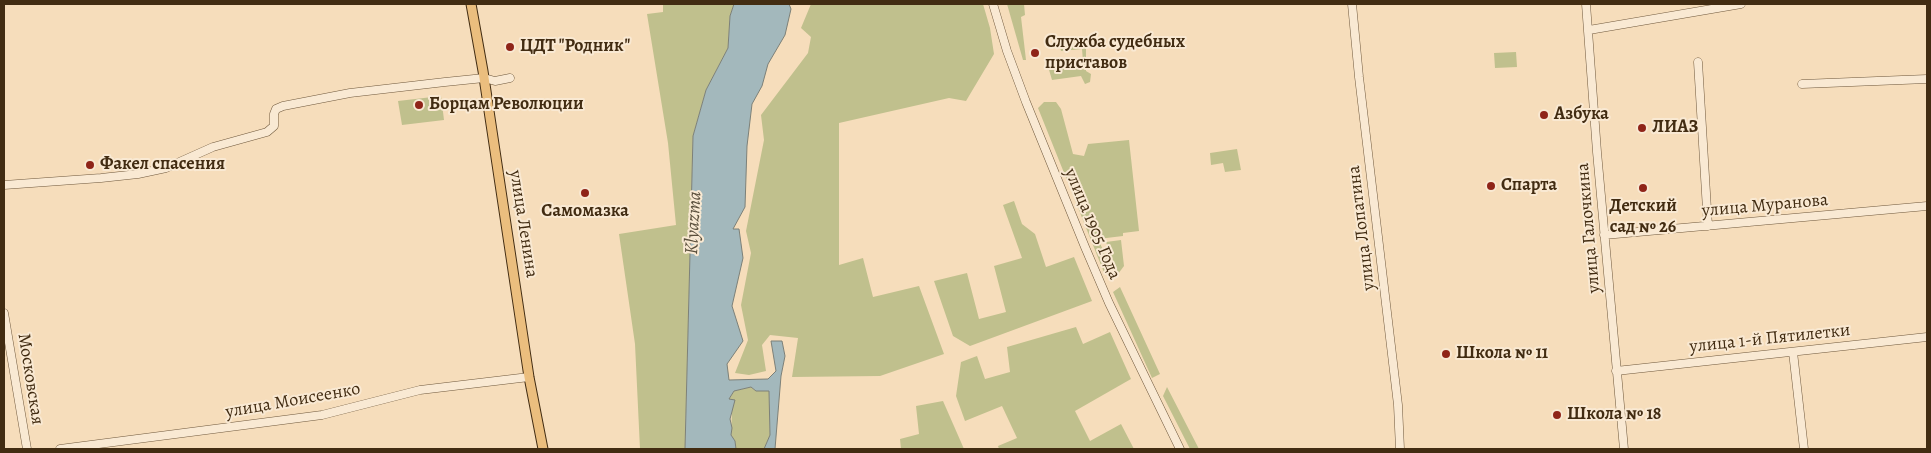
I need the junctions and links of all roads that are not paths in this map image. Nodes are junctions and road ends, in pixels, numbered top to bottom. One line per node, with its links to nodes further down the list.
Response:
1 (471, 4): 8 (main road, улица Ленина)
2 (993, 4): 24 (street, улица 1905 Года)
3 (1352, 4): 25 (street, улица Лопатина)
4 (1586, 4): 6 (street, улица Галочкина)
5 (1741, 4): 6 (street)
6 (1589, 30): 15 (street, улица Галочкина)
7 (1698, 62): 14 (street)
8 (484, 78): 9 (street); 12 (street); 20 (main road, улица Ленина)
9 (510, 78)
10 (1927, 79): 11 (street)
11 (1802, 84)
12 (4, 185)
13 (1927, 206): 14 (street, улица Муранова)
14 (1708, 226): 15 (street, улица Муранова)
15 (1604, 234): 19 (street, улица Галочкина)
16 (4, 313): 21 (street, Московская)
17 (1927, 337): 18 (street, улица 1-й Пятилетки)
18 (1793, 352): 19 (street, улица 1-й Пятилетки); 27 (street)
19 (1616, 371): 26 (street, улица Галочкина)
20 (529, 377): 22 (street, улица Моисеенко); 23 (main road, улица Ленина)
21 (27, 449)
22 (60, 449)
23 (542, 449)
24 (1180, 449)
25 (1400, 449)
26 (1624, 449)
27 (1804, 449)

